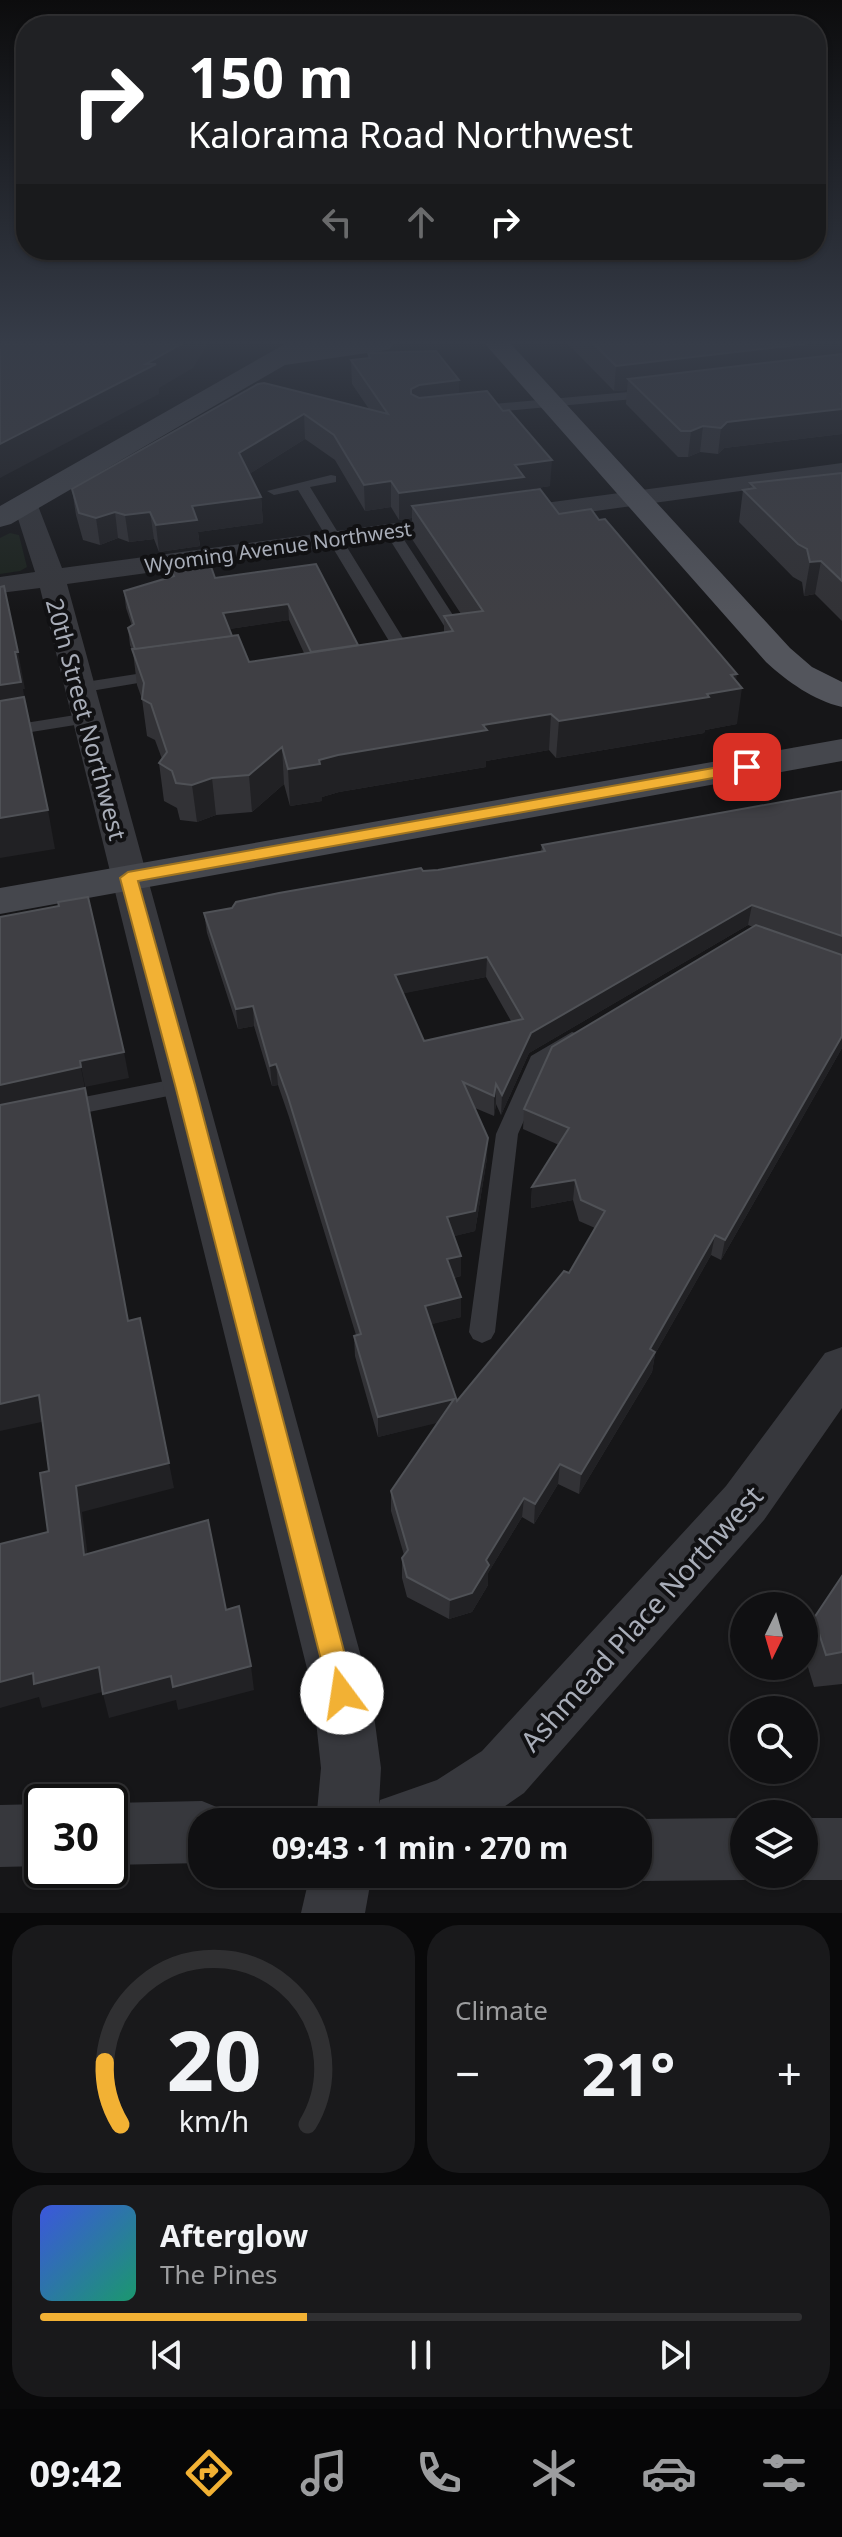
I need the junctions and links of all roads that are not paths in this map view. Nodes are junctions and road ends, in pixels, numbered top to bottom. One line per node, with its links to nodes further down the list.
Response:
1 (149, 433): 8 (street)
2 (577, 433): 7 (main road)
3 (842, 470): 7 (street, Wyoming Avenue Northwest)
4 (331, 479): 5 (lane)
5 (302, 485): 6 (lane); 11 (lane)
6 (274, 491)
7 (636, 499): 10 (street, Wyoming Avenue Northwest); 17 (main road)
8 (26, 503): 9 (street); 12 (street, 20th Street Northwest)
9 (0, 518)
10 (392, 532): 11 (street, Wyoming Avenue Northwest); 14 (lane)
11 (336, 540): 12 (street, Wyoming Avenue Northwest); 15 (lane)
12 (51, 578): 13 (street, Wyoming Avenue Northwest); 18 (street, 20th Street Northwest)
13 (0, 585)
14 (456, 632)
15 (394, 666)
16 (182, 672): 18 (lane)
17 (842, 696)
18 (83, 703): 19 (lane); 21 (street, 20th Street Northwest)
19 (0, 732)
20 (842, 750): 21 (street)
21 (128, 878): 22 (street); 24 (street, 20th Street Northwest)
22 (0, 901)
23 (591, 1028): 26 (lane)
24 (185, 1085): 25 (lane); 28 (street, 20th Street Northwest)
25 (47, 1112)
26 (482, 1332)
27 (839, 1381): 29 (street, Ashmead Place Northwest)
28 (348, 1808)
29 (446, 1808)
30 (188, 1832): 31 (street)
31 (128, 1834)
32 (24, 1835): 33 (street)
33 (0, 1836)
34 (730, 1849): 37 (street)
35 (818, 1849): 36 (street)
36 (842, 1849)
37 (652, 1850)
38 (338, 1888): 39 (street)
39 (333, 1913)

